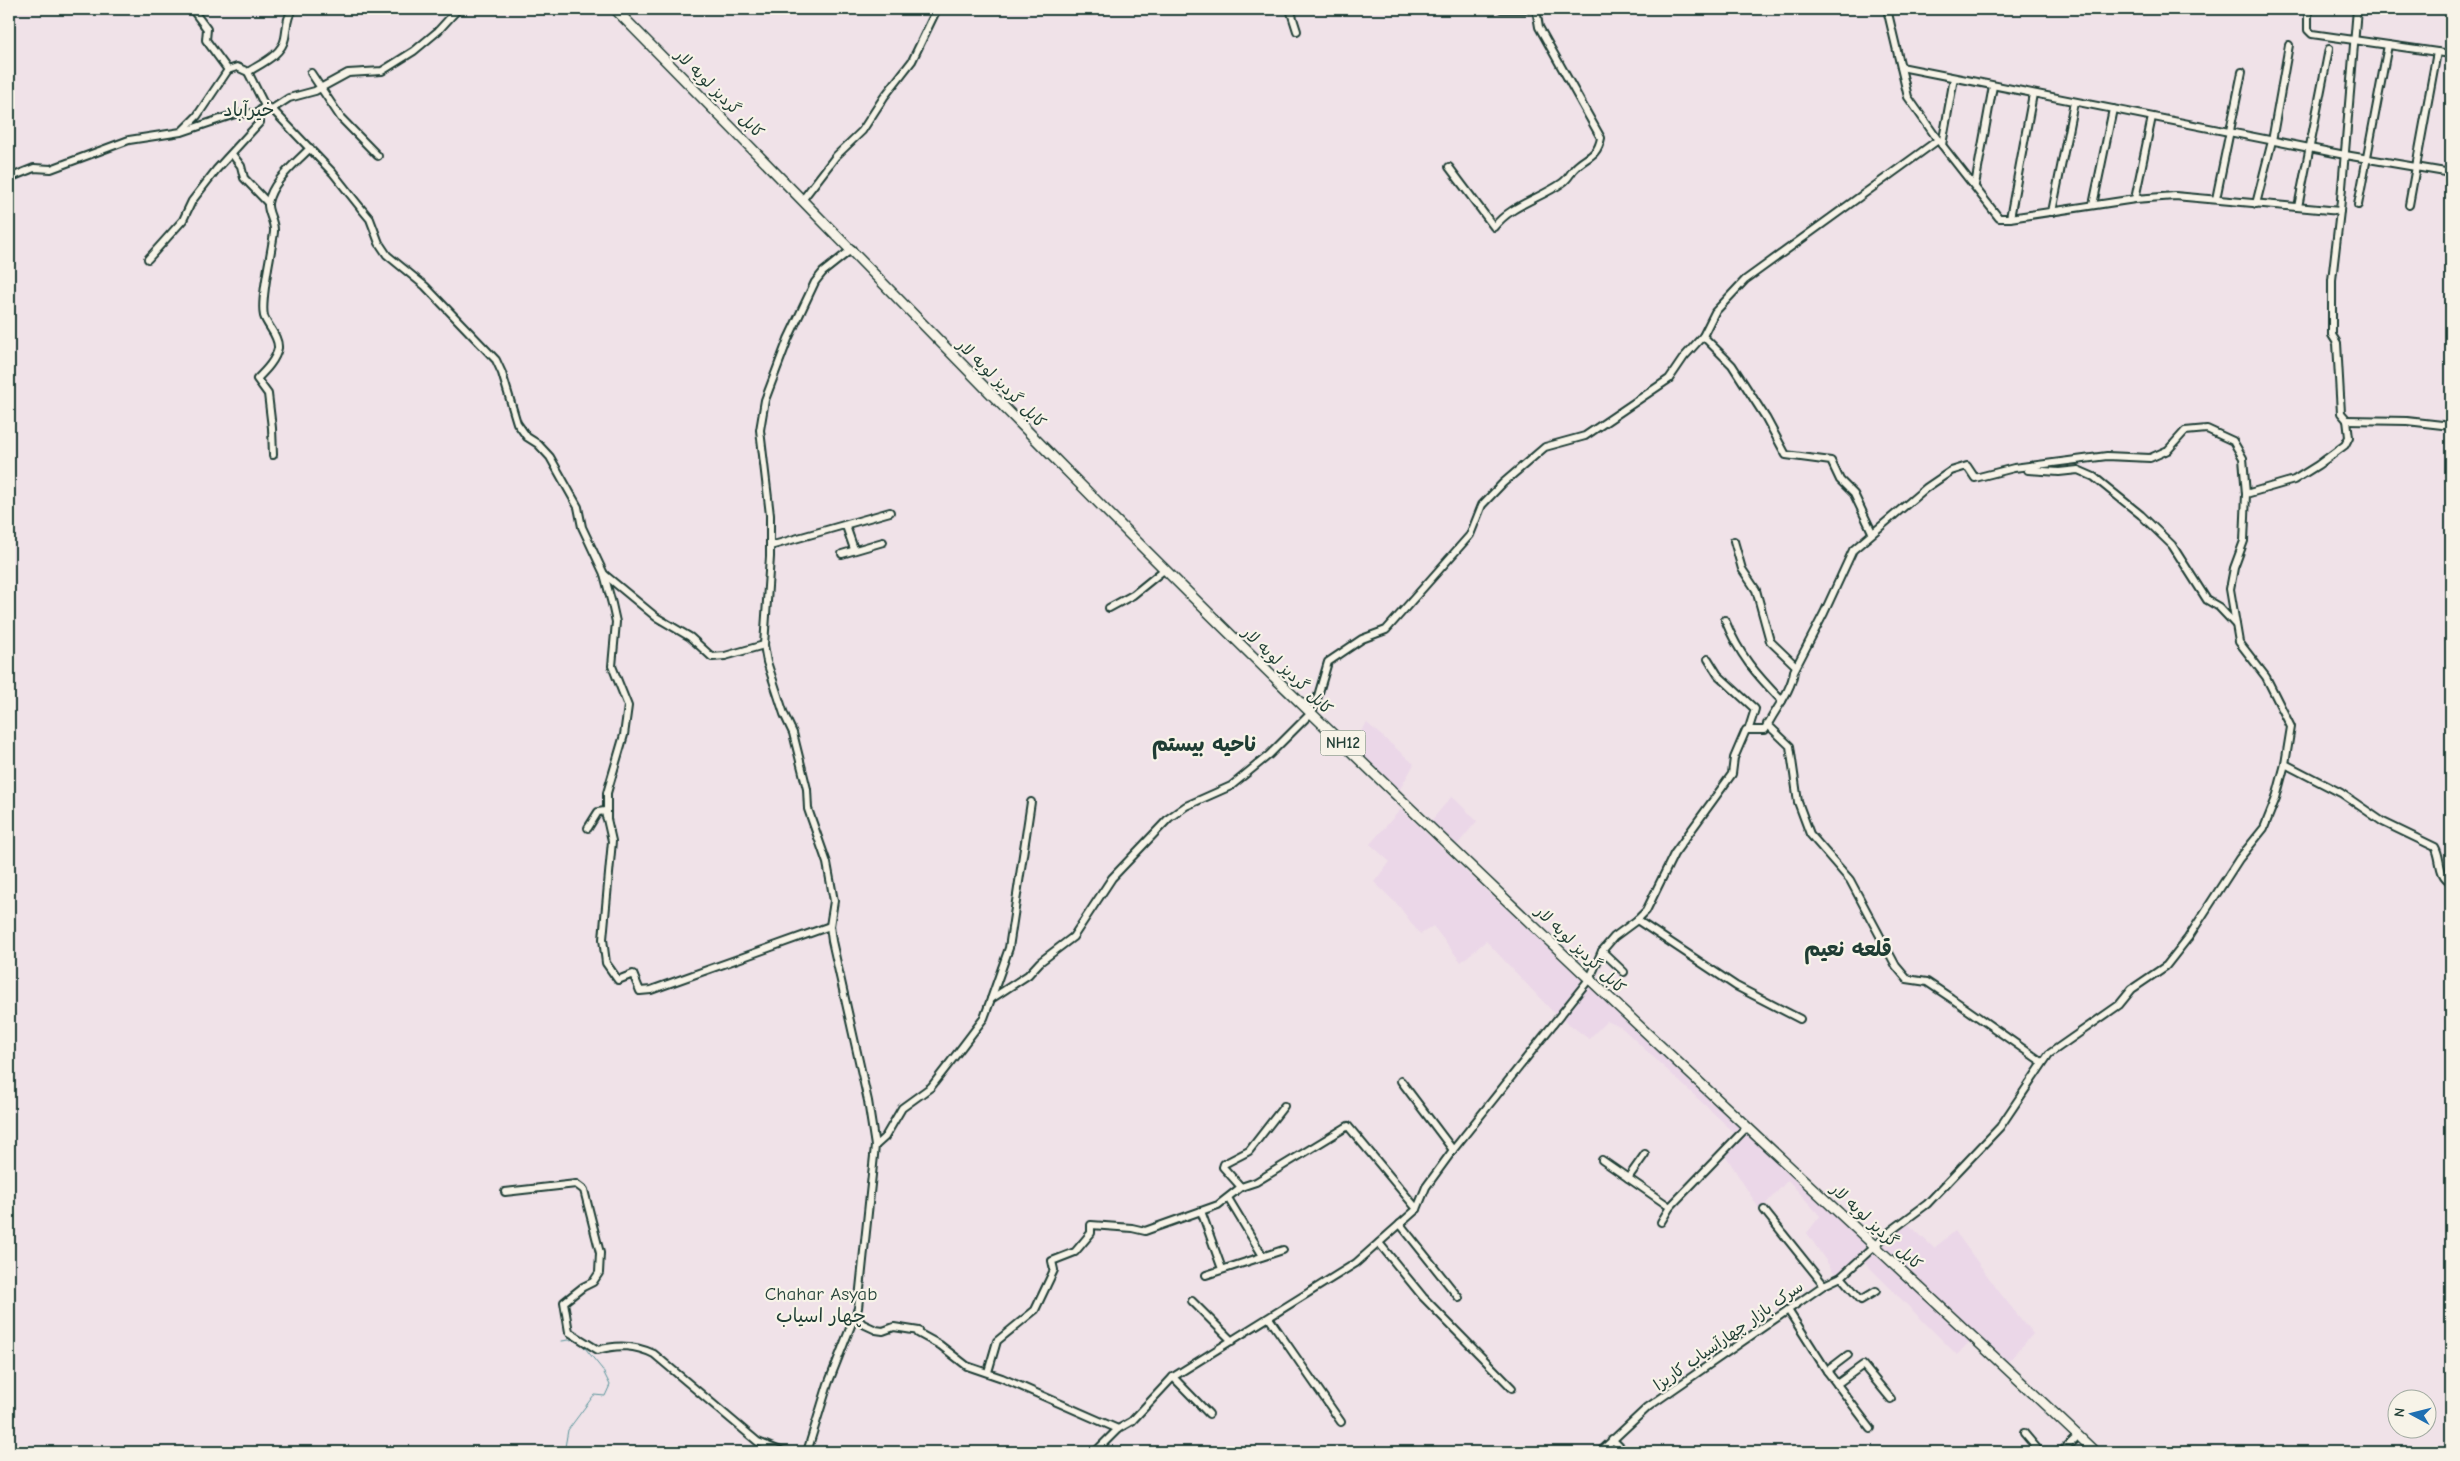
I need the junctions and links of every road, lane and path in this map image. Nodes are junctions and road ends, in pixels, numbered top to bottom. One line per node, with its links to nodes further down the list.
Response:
1 (192, 9): 20 (street)
2 (293, 9): 21 (street)
3 (458, 9): 26 (street)
4 (615, 9): 49 (highway, کابل گردیز لویه لار / NH12)
5 (937, 9): 49 (street)
6 (1290, 9): 12 (street)
7 (1501, 9): 8 (street)
8 (1535, 9): 44 (street)
9 (1888, 9): 19 (street)
10 (2308, 9): 13 (street)
11 (2357, 9): 13 (street)
12 (1297, 31)
13 (2354, 40): 15 (street); 42 (street)
14 (2289, 45): 36 (street)
15 (2388, 45): 17 (street); 43 (street)
16 (2329, 49): 39 (street)
17 (2437, 52): 18 (street); 45 (street)
18 (2451, 54)
19 (1901, 67): 24 (street); 37 (street)
20 (228, 70): 21 (street); 34 (street)
21 (248, 72): 29 (street)
22 (2242, 72): 35 (street)
23 (311, 73): 26 (street)
24 (1954, 78): 25 (street); 37 (street)
25 (1993, 86): 27 (street); 48 (street)
26 (320, 88): 30 (street); 41 (street)
27 (2033, 94): 28 (street); 60 (street)
28 (2074, 102): 31 (street); 59 (street)
29 (265, 106): 30 (street); 32 (street)
30 (272, 109): 38 (street)
31 (2113, 109): 33 (street); 54 (street)
32 (256, 113): 34 (street); 40 (street)
33 (2152, 117): 35 (street); 50 (street)
34 (180, 132): 47 (street)
35 (2229, 132): 36 (street); 51 (street)
36 (2272, 141): 39 (street); 53 (street)
37 (1940, 143): 48 (street); 63 (street)
38 (310, 148): 52 (street); 78 (street)
39 (2309, 148): 42 (street); 57 (street)
40 (232, 154): 52 (street); 62 (street)
41 (378, 156)
42 (2345, 156): 43 (street); 58 (street)
43 (2368, 159): 45 (street); 55 (street)
44 (1449, 167)
45 (2415, 167): 46 (street); 56 (street)
46 (2451, 173)
47 (9, 178)
48 (1975, 185): 60 (street)
49 (803, 199): 61 (highway, کابل گردیز لویه لار / NH12)
50 (2135, 199): 51 (street); 54 (street)
51 (2216, 199): 53 (street)
52 (268, 203): 66 (street)
53 (2256, 204): 57 (street)
54 (2093, 205): 59 (street)
55 (2358, 205)
56 (2408, 205)
57 (2298, 207): 58 (street)
58 (2340, 211): 64 (street)
59 (2052, 212): 60 (street)
60 (2010, 218)
61 (852, 249): 74 (street); 77 (highway, کابل گردیز لویه لار / NH12)
62 (148, 259)
63 (1703, 336): 71 (street); 86 (street)
64 (2347, 420): 65 (street); 68 (street)
65 (2451, 426)
66 (273, 455)
67 (2014, 468): 68 (street, سرک بازار چهارآسیاب کاریزا); 71 (street); 81 (street)
68 (2246, 494): 81 (street, سرک بازار چهارآسیاب کاریزا)
69 (890, 512): 70 (street)
70 (846, 526): 74 (street); 75 (street)
71 (1872, 532): 84 (street)
72 (1734, 541): 84 (street)
73 (883, 542): 75 (street)
74 (770, 546): 82 (street)
75 (854, 549): 76 (street)
76 (842, 554)
77 (1165, 569): 79 (street); 86 (highway, کابل گردیز لویه لار / NH12)
78 (604, 574): 82 (street); 91 (street)
79 (1109, 608)
80 (1725, 620): 85 (street)
81 (2236, 625): 89 (street, سرک بازار چهارآسیاب کاریزا)
82 (764, 645): 95 (street)
83 (1708, 659): 88 (street)
84 (1796, 666): 85 (street)
85 (1782, 701): 87 (street)
86 (1311, 713): 98 (highway, کابل گردیز لویه لار / NH12); 99 (street)
87 (1768, 724): 88 (street); 101 (street)
88 (1750, 728): 94 (street)
89 (2285, 764): 93 (street); 101 (street, سرک بازار چهارآسیاب کاریزا)
90 (1031, 802): 99 (street)
91 (607, 819): 92 (street); 95 (street)
92 (588, 828)
93 (2451, 882)
94 (1637, 920): 96 (street); 100 (street)
95 (830, 926): 105 (street)
96 (1602, 952): 97 (street); 98 (street)
97 (1624, 972)
98 (1590, 978): 104 (highway, کابل گردیز لویه لار / NH12); 106 (street)
99 (991, 999): 105 (street)
100 (1800, 1019)
101 (2042, 1062): 120 (street, سرک بازار چهارآسیاب کاریزا)
102 (1400, 1081): 106 (street)
103 (1284, 1106): 110 (street)
104 (1747, 1127): 113 (street); 120 (highway, کابل گردیز لویه لار / NH12)
105 (875, 1146): 131 (street)
106 (1453, 1150): 114 (street)
107 (1645, 1154): 109 (street)
108 (1602, 1160): 109 (street)
109 (1628, 1178): 113 (street)
110 (1241, 1187): 112 (street); 114 (street)
111 (505, 1192): 148 (street)
112 (1228, 1198): 116 (street); 122 (street)
113 (1670, 1207): 117 (street)
114 (1417, 1209): 118 (street)
115 (1764, 1210): 126 (street)
116 (1201, 1211): 123 (street); 136 (street)
117 (1661, 1222)
118 (1400, 1224): 119 (street); 128 (street)
119 (1379, 1243): 132 (street); 139 (street)
120 (1876, 1246): 125 (street, سرک بازار چهارآسیاب کاریزا); 146 (highway, کابل گردیز لویه لار / NH12)
121 (1283, 1250): 122 (street)
122 (1263, 1256): 123 (street)
123 (1222, 1270): 124 (street)
124 (1206, 1275)
125 (1840, 1277): 126 (street, سرک بازار چهارآسیاب کاریزا); 127 (street)
126 (1824, 1285): 130 (street, سرک بازار چهارآسیاب کاریزا)
127 (1876, 1290)
128 (1459, 1298)
129 (1192, 1301): 133 (street)
130 (1788, 1310): 135 (street); 147 (street, سرک بازار چهارآسیاب کاریزا)
131 (855, 1316): 136 (street); 149 (street)
132 (1268, 1318): 133 (street); 142 (street)
133 (1232, 1340): 137 (street)
134 (1848, 1355): 135 (street)
135 (1827, 1371): 138 (street)
136 (988, 1372): 143 (street)
137 (1174, 1377): 141 (street); 143 (street)
138 (1837, 1384): 140 (street); 144 (street)
139 (1512, 1388)
140 (1891, 1399)
141 (1209, 1414)
142 (1341, 1422)
143 (1118, 1429): 150 (street)
144 (1871, 1429)
145 (2024, 1433): 153 (street)
146 (2078, 1436): 154 (street); 155 (highway, کابل گردیز لویه لار / NH12)
147 (1612, 1439): 151 (street, سرک بازار چهارآسیاب کاریزا); 152 (street)
148 (783, 1452)
149 (807, 1452)
150 (1096, 1452)
151 (1600, 1452)
152 (1625, 1452)
153 (2040, 1452)
154 (2061, 1452)
155 (2095, 1452)

